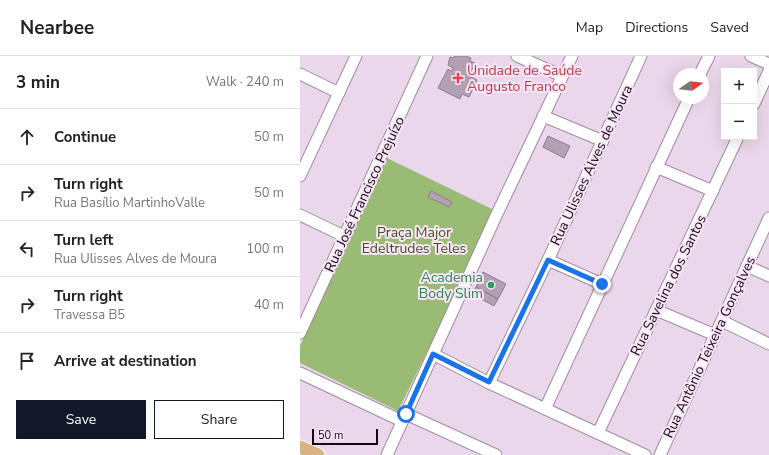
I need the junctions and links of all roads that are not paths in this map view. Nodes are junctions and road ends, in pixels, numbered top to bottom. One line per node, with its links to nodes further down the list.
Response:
1 (356, 56): 13 (street)
2 (427, 56): 24 (street, Rua José Francisco Prejuízo)
3 (518, 56): 12 (street)
4 (572, 56): 12 (street)
5 (641, 56): 18 (street, Rua Ulisses Alves de Moura)
6 (709, 56): 9 (street)
7 (752, 56): 8 (street)
8 (769, 64)
9 (703, 68)
10 (769, 71): 14 (street)
11 (300, 74): 13 (street)
12 (562, 76): 16 (street)
13 (339, 93): 20 (street)
14 (757, 97)
15 (686, 104): 19 (street)
16 (543, 116): 18 (street); 34 (street)
17 (737, 140): 21 (street, Rua Savelina dos Santos)
18 (603, 141): 25 (street, Rua Ulisses Alves de Moura)
19 (656, 167): 21 (street); 28 (street)
20 (300, 176)
21 (713, 191): 29 (street, Rua Savelina dos Santos)
22 (300, 215): 24 (street)
23 (769, 218): 26 (street, Rua Antônio Teixeira Gonçalves)
24 (344, 236): 31 (street, Rua José Francisco Prejuízo)
25 (548, 260): 28 (street); 36 (street, Rua Ulisses Alves de Moura)
26 (747, 266): 27 (street); 30 (street, Rua Antônio Teixeira Gonçalves)
27 (769, 276)
28 (602, 284): 37 (street)
29 (656, 310): 32 (street); 39 (street, Rua Savelina dos Santos)
30 (722, 321): 32 (street, Rua Antônio Teixeira Gonçalves); 33 (street)
31 (300, 333)
32 (715, 335): 45 (street, Rua Antônio Teixeira Gonçalves)
33 (769, 344)
34 (433, 354): 36 (street); 38 (street)
35 (300, 373): 38 (street)
36 (489, 382): 37 (street)
37 (545, 409): 39 (street)
38 (404, 417): 42 (street); 43 (street)
39 (598, 433): 44 (street)
40 (300, 446): 41 (main road)
41 (318, 455)
42 (386, 455)
43 (496, 455)
44 (645, 455)
45 (660, 455)

